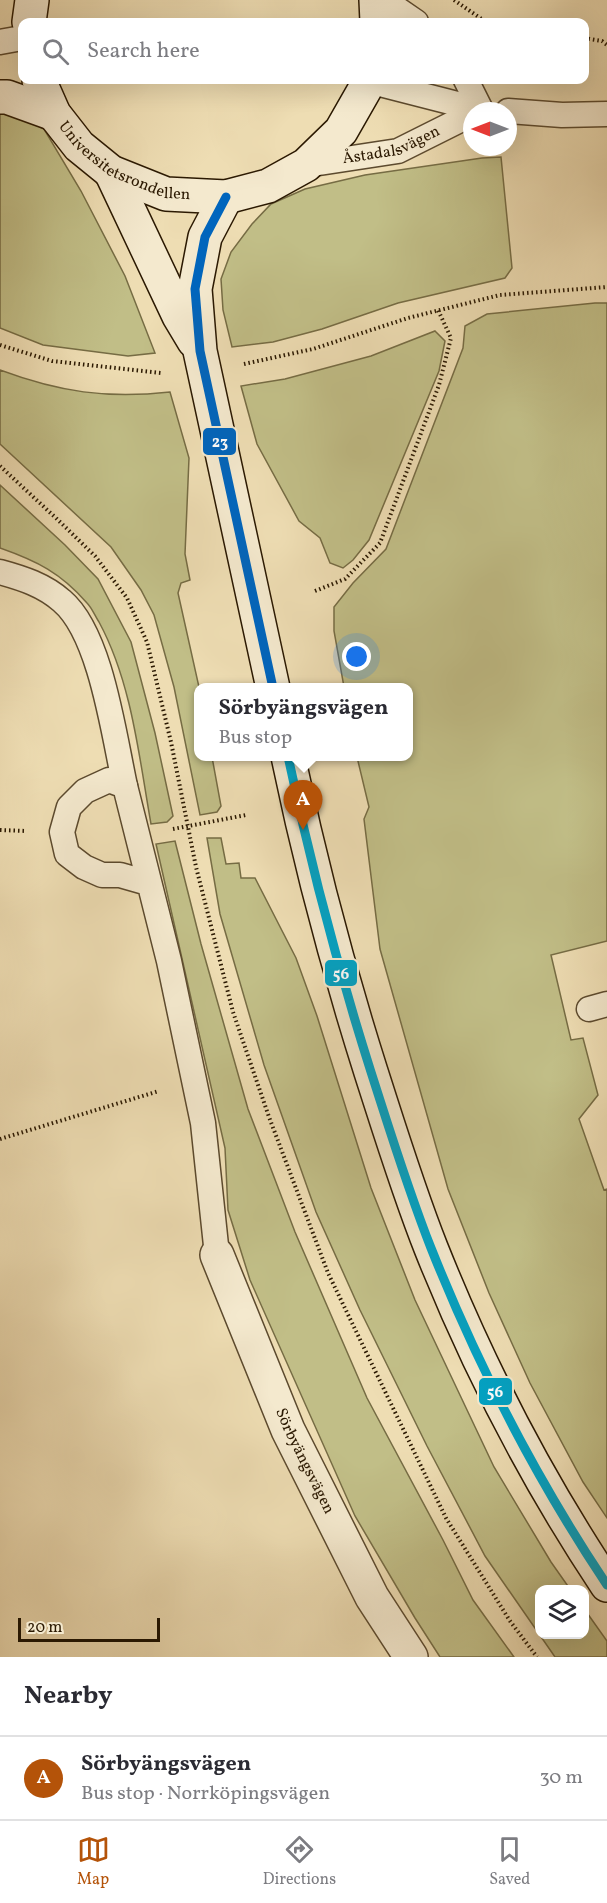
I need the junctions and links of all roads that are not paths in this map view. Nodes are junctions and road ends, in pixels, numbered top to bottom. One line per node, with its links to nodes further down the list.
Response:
1 (32, 0): 4 (main road)
2 (376, 0): 5 (main road)
3 (384, 0): 6 (lane)
4 (30, 18)
5 (377, 18)
6 (410, 18)
7 (18, 39): 8 (lane)
8 (0, 42)
9 (41, 84): 17 (main road, Universitetsrondellen)
10 (366, 84): 20 (main road, Universitetsrondellen)
11 (382, 84): 15 (lane)
12 (468, 84): 14 (lane)
13 (0, 97): 17 (main road)
14 (478, 102)
15 (463, 106)
16 (517, 112): 18 (lane)
17 (54, 114): 21 (main road, Universitetsrondellen)
18 (607, 114)
19 (463, 120): 20 (lane, Åstadalsvägen)
20 (306, 165): 22 (main road, Universitetsrondellen)
21 (111, 172): 22 (main road, Universitetsrondellen); 23 (main road)
22 (226, 197): 23 (main road)
23 (200, 351): 25 (main road)
24 (0, 572): 27 (lane)
25 (272, 683)
26 (289, 761): 30 (main road)
27 (125, 786): 28 (lane); 28 (lane)
28 (148, 883): 29 (lane)
29 (217, 1255): 31 (main road, Sörbyängsvägen)
30 (607, 1585)
31 (411, 1657)

